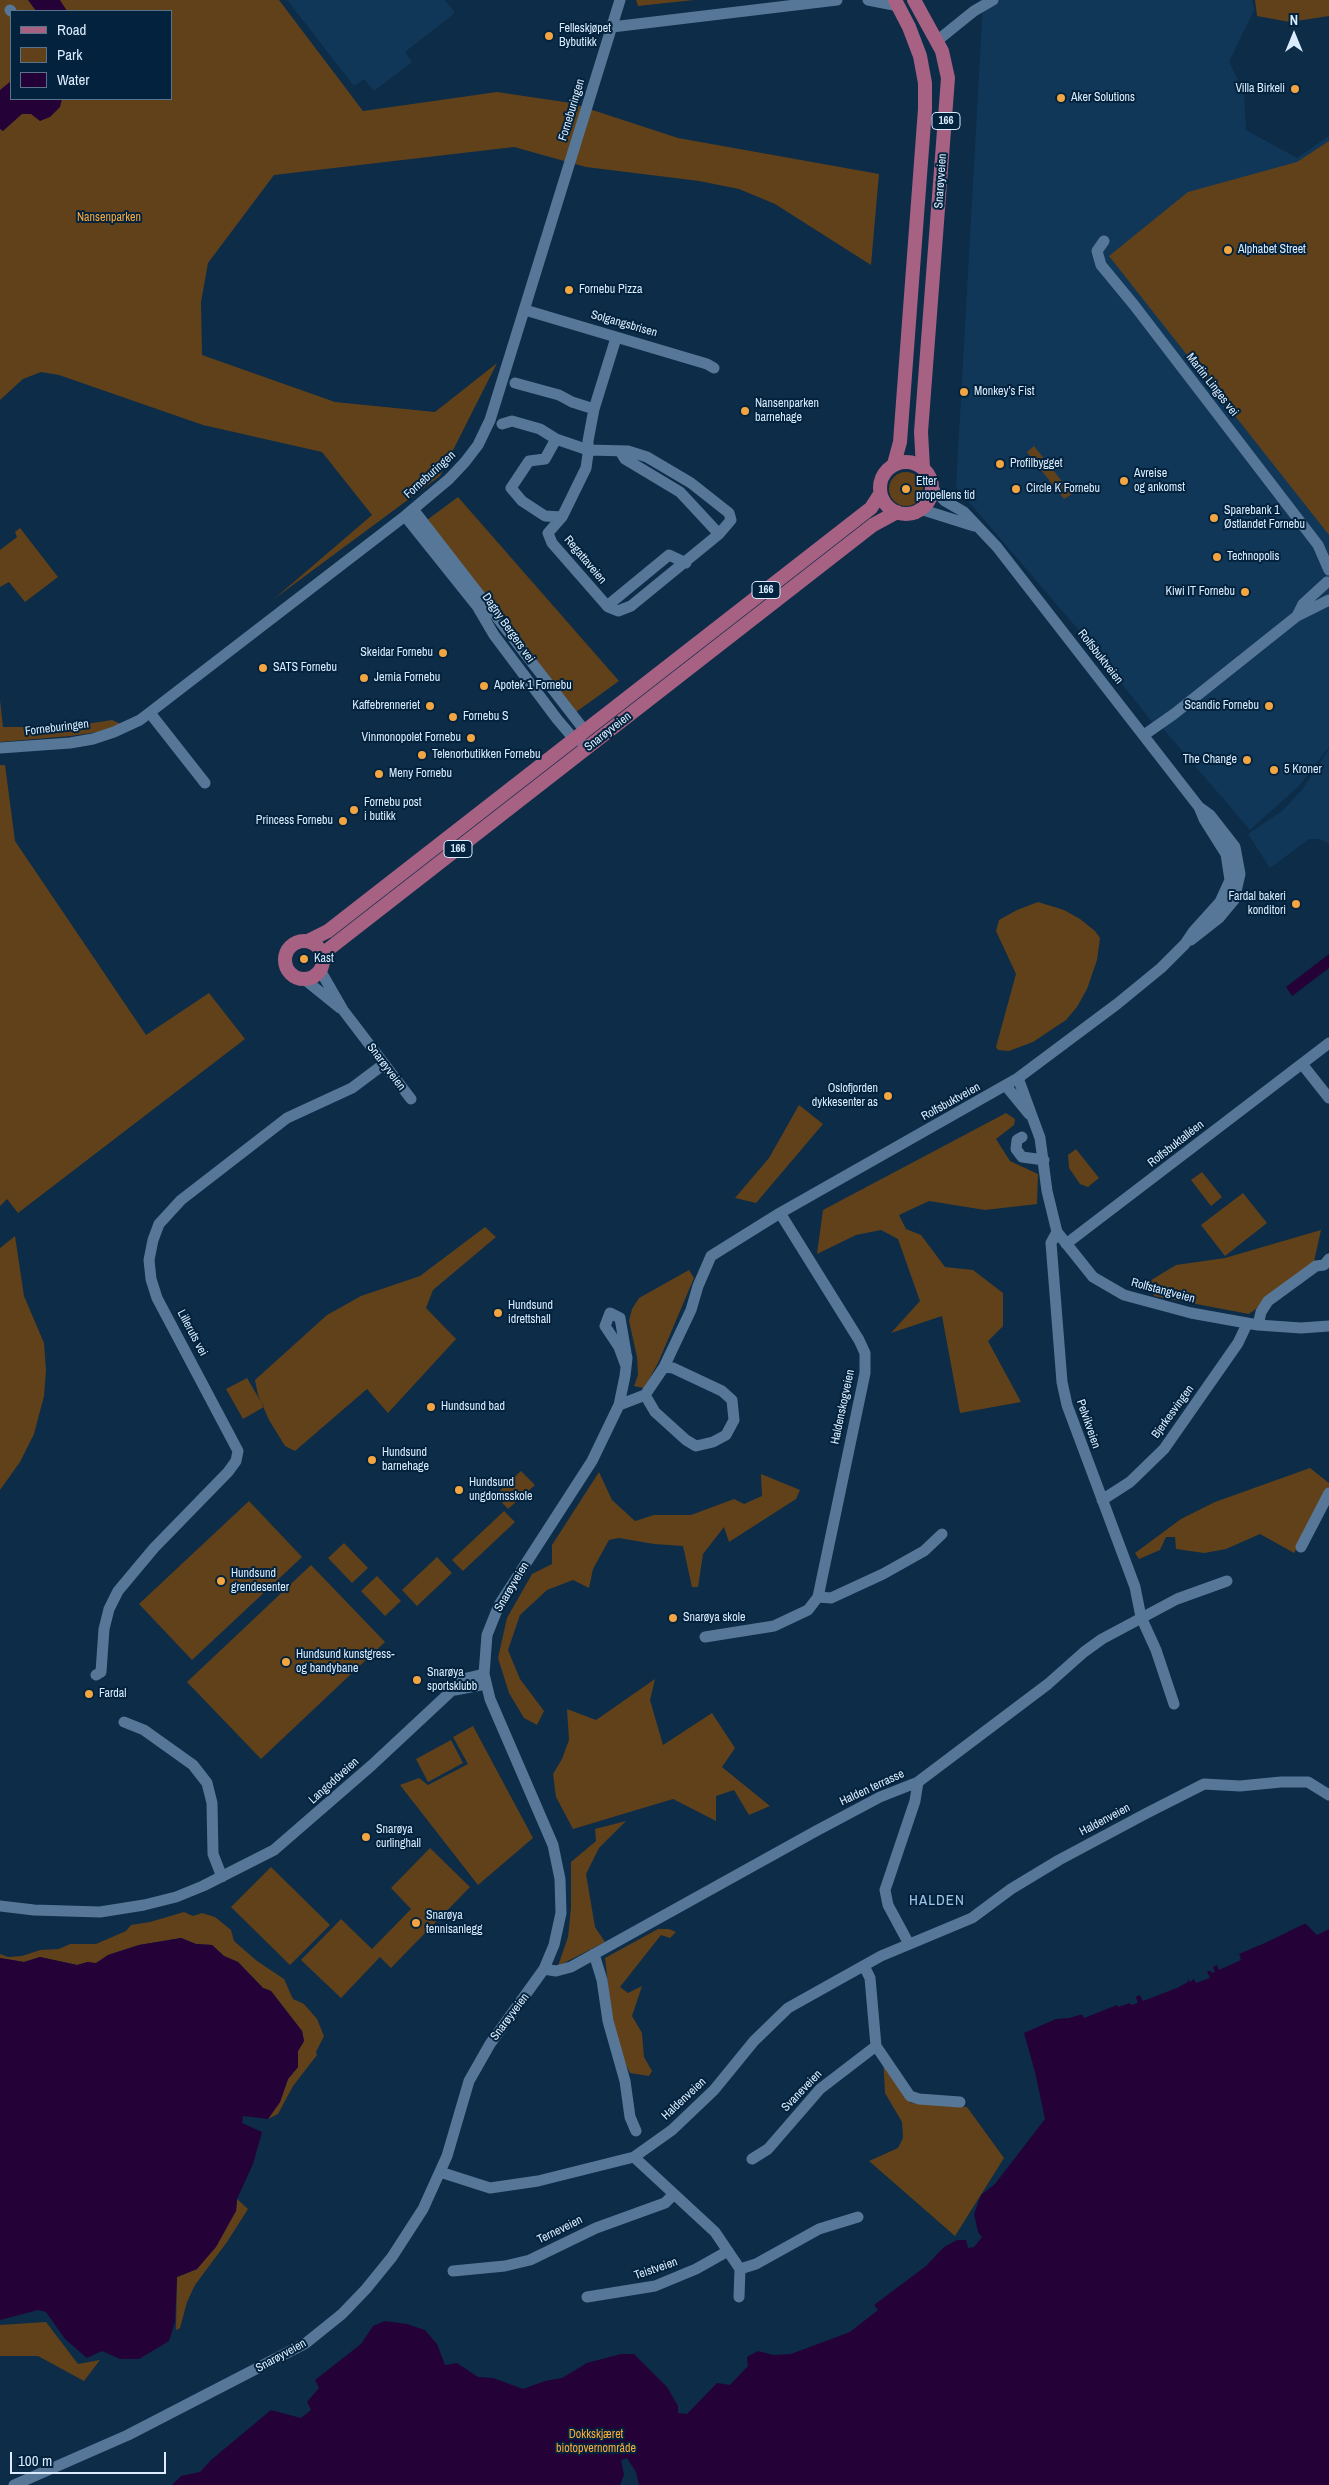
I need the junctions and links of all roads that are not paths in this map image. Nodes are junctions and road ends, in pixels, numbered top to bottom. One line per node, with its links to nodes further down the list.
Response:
1 (620, 0): 7 (street, Forneburingen)
2 (837, 0): 7 (street)
3 (868, 0): 6 (street)
4 (914, 0): 8 (main road, Snarøyveien / 166)
5 (992, 0): 8 (street)
6 (897, 3): 19 (main road, Snarøyveien / 166)
7 (612, 27): 10 (street, Forneburingen)
8 (938, 40): 20 (main road, Snarøyveien / 166)
9 (1104, 241): 29 (street, Martin Linges vei)
10 (524, 310): 11 (street, Solgangsbrisen); 24 (street, Forneburingen)
11 (616, 338): 12 (street, Solgangsbrisen); 14 (street, Regattaveien)
12 (714, 368)
13 (515, 383): 14 (street)
14 (594, 409): 17 (street, Regattaveien)
15 (502, 424): 16 (street)
16 (556, 439): 17 (street); 26 (street)
17 (588, 450): 18 (street); 26 (street, Regattaveien)
18 (620, 451): 28 (street); 28 (street)
19 (894, 464): 20 (main road); 22 (main road, 166)
20 (922, 468): 21 (main road, 166)
21 (932, 488): 23 (main road); 27 (street, Rolfsbuktveien)
22 (880, 494): 25 (main road); 37 (main road, Snarøyveien / 166)
23 (920, 509): 25 (main road, 166); 27 (street, Rolfsbuktveien)
24 (409, 512): 36 (street, Forneburingen); 37 (street, Dagny Bergers vei)
25 (897, 512): 39 (main road, Snarøyveien / 166)
26 (562, 517): 34 (street, Regattaveien)
27 (976, 527): 38 (street, Rolfsbuktveien)
28 (719, 534): 31 (street)
29 (1318, 545): 30 (street, Martin Linges vei); 32 (street, Martin Linges vei)
30 (1329, 552)
31 (686, 563): 34 (street); 34 (street)
32 (1328, 578): 35 (street, Martin Linges vei)
33 (1329, 600): 35 (street, Martin Linges vei)
34 (607, 606)
35 (1297, 616): 38 (street, Martin Linges vei)
36 (150, 713): 40 (street, Forneburingen); 41 (street)
37 (579, 735): 39 (street); 42 (main road, Snarøyveien / 166)
38 (1144, 735): 49 (street, Rolfsbuktveien)
39 (595, 742): 43 (main road, Snarøyveien / 166)
40 (0, 748)
41 (205, 783)
42 (308, 941): 43 (main road); 44 (main road, 166)
43 (322, 964): 44 (main road, 166); 45 (street, Snarøyveien)
44 (304, 979): 45 (street, Snarøyveien)
45 (343, 1010): 47 (street, Snarøyveien)
46 (1329, 1043): 48 (street, Rolfsbuktalléen)
47 (384, 1064): 52 (street, Snarøyveien); 74 (street, Lilleruts vei)
48 (1302, 1064): 51 (street); 58 (street, Rolfsbuktalléen)
49 (1018, 1078): 50 (street, Rolfsbuktveien); 53 (street, Rolfstangveien)
50 (1006, 1086): 53 (street, Rolfstangveien); 56 (street, Rolfsbuktveien)
51 (1329, 1098)
52 (411, 1099)
53 (1029, 1114): 55 (street, Rolfstangveien)
54 (1022, 1137): 55 (street)
55 (1044, 1160): 57 (street, Rolfstangveien)
56 (780, 1213): 63 (street, Rolfsbuktveien); 71 (street, Haldenskogveien)
57 (1057, 1232): 58 (street, Rolfstangveien); 67 (street, Pelvikveien)
58 (1066, 1244): 60 (street, Rolfstangveien)
59 (1329, 1259): 60 (street)
60 (1253, 1325): 61 (street, Rolfstangveien); 67 (street, Bjerkesvingen)
61 (1329, 1326)
62 (624, 1353): 62 (street, Snarøyveien); 65 (street, Snarøyveien)
63 (664, 1367): 64 (street); 64 (street)
64 (645, 1395): 65 (street)
65 (619, 1405): 75 (street, Snarøyveien)
66 (1329, 1493): 69 (street)
67 (1102, 1500): 72 (street, Pelvikveien)
68 (942, 1534): 71 (street)
69 (1301, 1547)
70 (1227, 1581): 72 (street)
71 (818, 1598): 73 (street)
72 (1141, 1617): 76 (street, Pelvikveien); 78 (street, Halden terrasse)
73 (704, 1636)
74 (96, 1675)
75 (485, 1679): 80 (street, Langoddveien); 85 (street, Snarøyveien)
76 (1174, 1704)
77 (124, 1722): 80 (street)
78 (918, 1782): 82 (street); 83 (street, Halden terrasse)
79 (1329, 1795): 82 (street, Haldenveien)
80 (222, 1877): 81 (street, Langoddveien)
81 (0, 1906)
82 (909, 1944): 84 (street, Haldenveien)
83 (594, 1954): 85 (street, Halden terrasse); 88 (street)
84 (864, 1966): 86 (street); 89 (street, Haldenveien)
85 (544, 1969): 91 (street, Snarøyveien)
86 (876, 2046): 87 (street); 90 (street, Svaneveien)
87 (960, 2102)
88 (636, 2131)
89 (634, 2158): 91 (street, Haldenveien); 92 (street)
90 (752, 2159)
91 (440, 2172): 99 (street, Snarøyveien)
92 (673, 2196): 94 (street); 96 (street, Terneveien)
93 (858, 2217): 95 (street)
94 (728, 2251): 95 (street); 97 (street, Teistveien)
95 (740, 2269): 98 (street)
96 (453, 2271)
97 (587, 2297)
98 (739, 2298)
99 (14, 2485)

